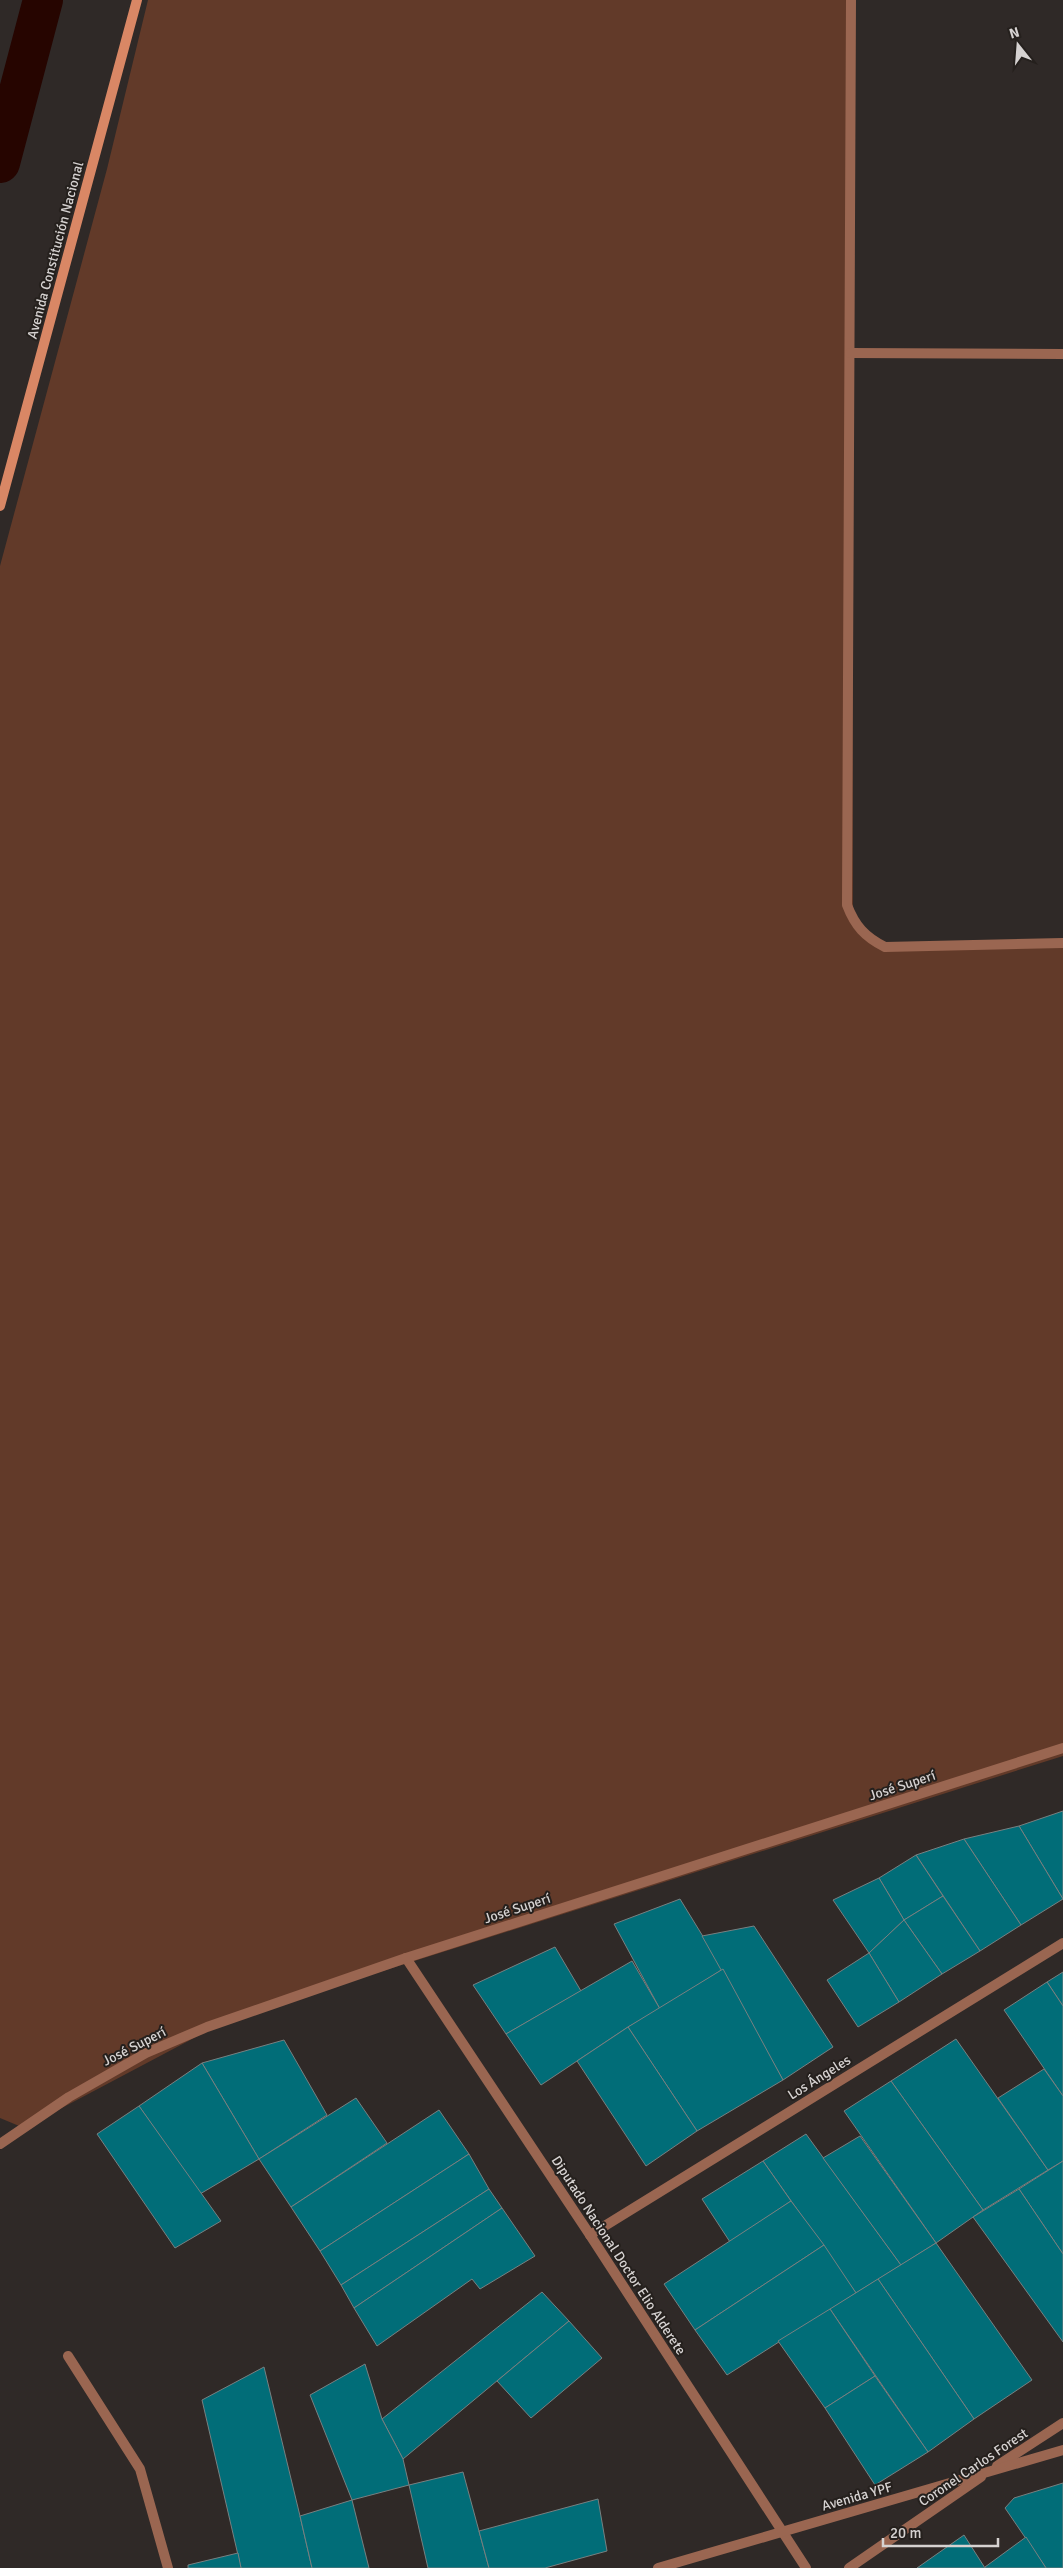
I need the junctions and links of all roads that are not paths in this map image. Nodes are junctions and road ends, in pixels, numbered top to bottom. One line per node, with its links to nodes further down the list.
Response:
1 (137, 0): 5 (main road, Avenida Constitución Nacional)
2 (851, 0): 3 (street)
3 (850, 354): 4 (street); 6 (street)
4 (1063, 354)
5 (0, 506)
6 (1063, 943)
7 (1063, 1748): 9 (street, José Superí)
8 (1063, 1943): 11 (street, Los Ángeles)
9 (406, 1958): 10 (street, José Superí); 11 (street, Diputado Nacional Doctor Elio Alderete)
10 (0, 2144)
11 (590, 2235): 16 (street, Diputado Nacional Doctor Elio Alderete)
12 (68, 2356): 17 (street)
13 (1063, 2423): 15 (street, Coronel Carlos Forest)
14 (1063, 2450): 15 (street, Avenida YPF)
15 (988, 2472): 16 (street, Avenida YPF); 20 (street, Coronel Carlos Forest)
16 (782, 2532): 18 (street, Avenida YPF); 19 (street, Diputado Nacional Doctor Elio Alderete)
17 (168, 2568)
18 (658, 2568)
19 (806, 2568)
20 (848, 2568)

